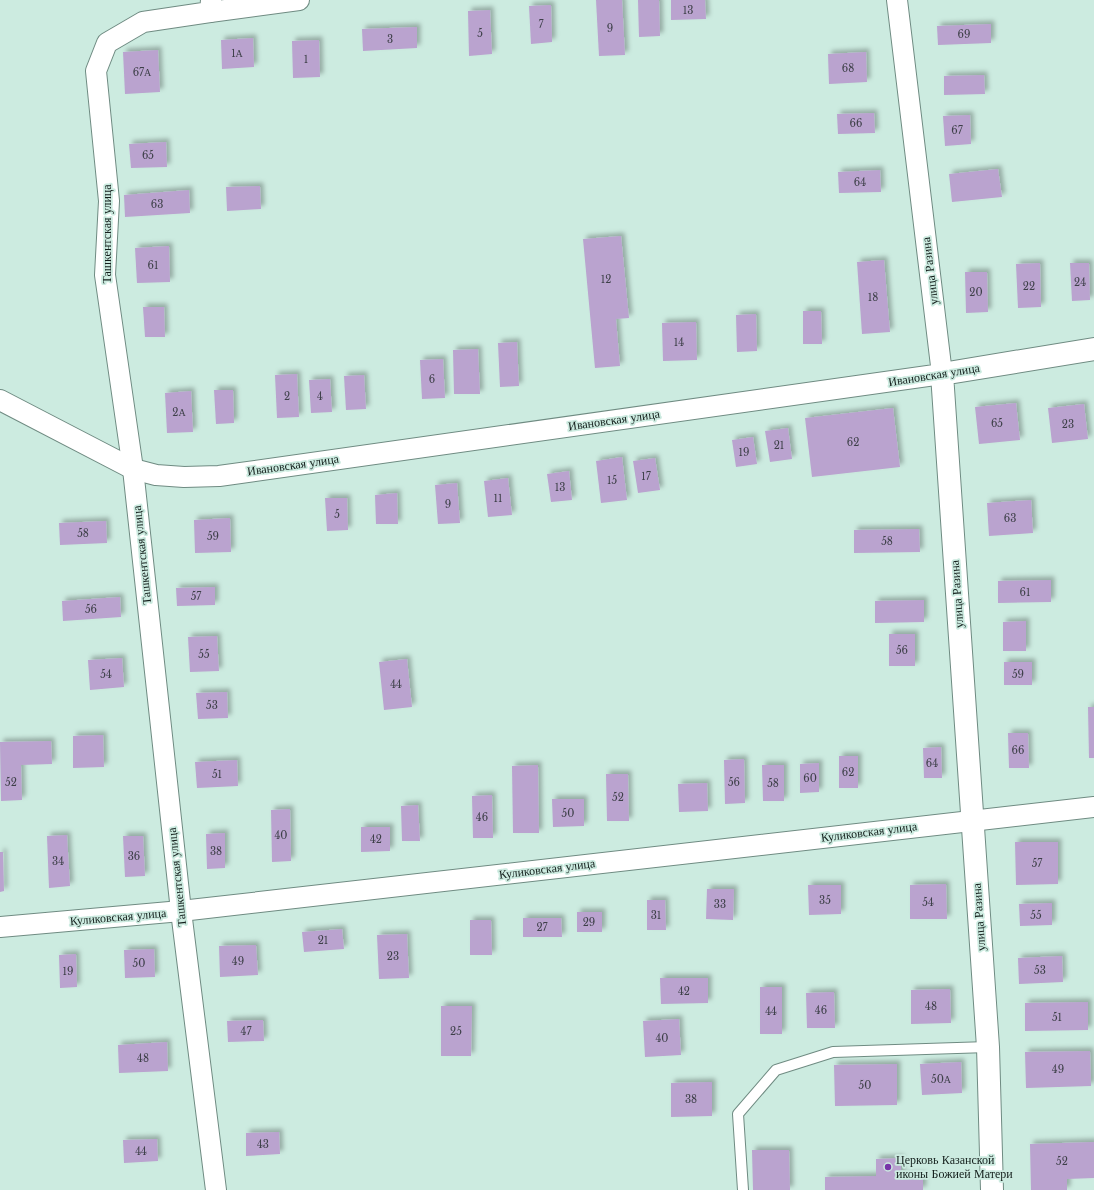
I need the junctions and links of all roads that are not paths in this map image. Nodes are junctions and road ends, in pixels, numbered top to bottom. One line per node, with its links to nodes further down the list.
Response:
1 (299, 0): 3 (street, Ташкентская улица)
2 (897, 0): 5 (street, улица Разина)
3 (210, 6): 7 (street, Ташкентская улица)
4 (1094, 349): 5 (street, Ивановская улица)
5 (942, 374): 7 (street, Ивановская улица); 9 (street, улица Разина)
6 (0, 400): 7 (street, Ивановская улица)
7 (132, 469): 10 (street, Ташкентская улица)
8 (1094, 807): 9 (street, Куликовская улица)
9 (972, 820): 10 (street, Куликовская улица); 12 (street, улица Разина)
10 (181, 911): 11 (street, Куликовская улица); 13 (street, Ташкентская улица)
11 (0, 928)
12 (988, 1047): 14 (lane); 15 (street, улица Разина)
13 (216, 1190)
14 (742, 1190)
15 (992, 1190)

